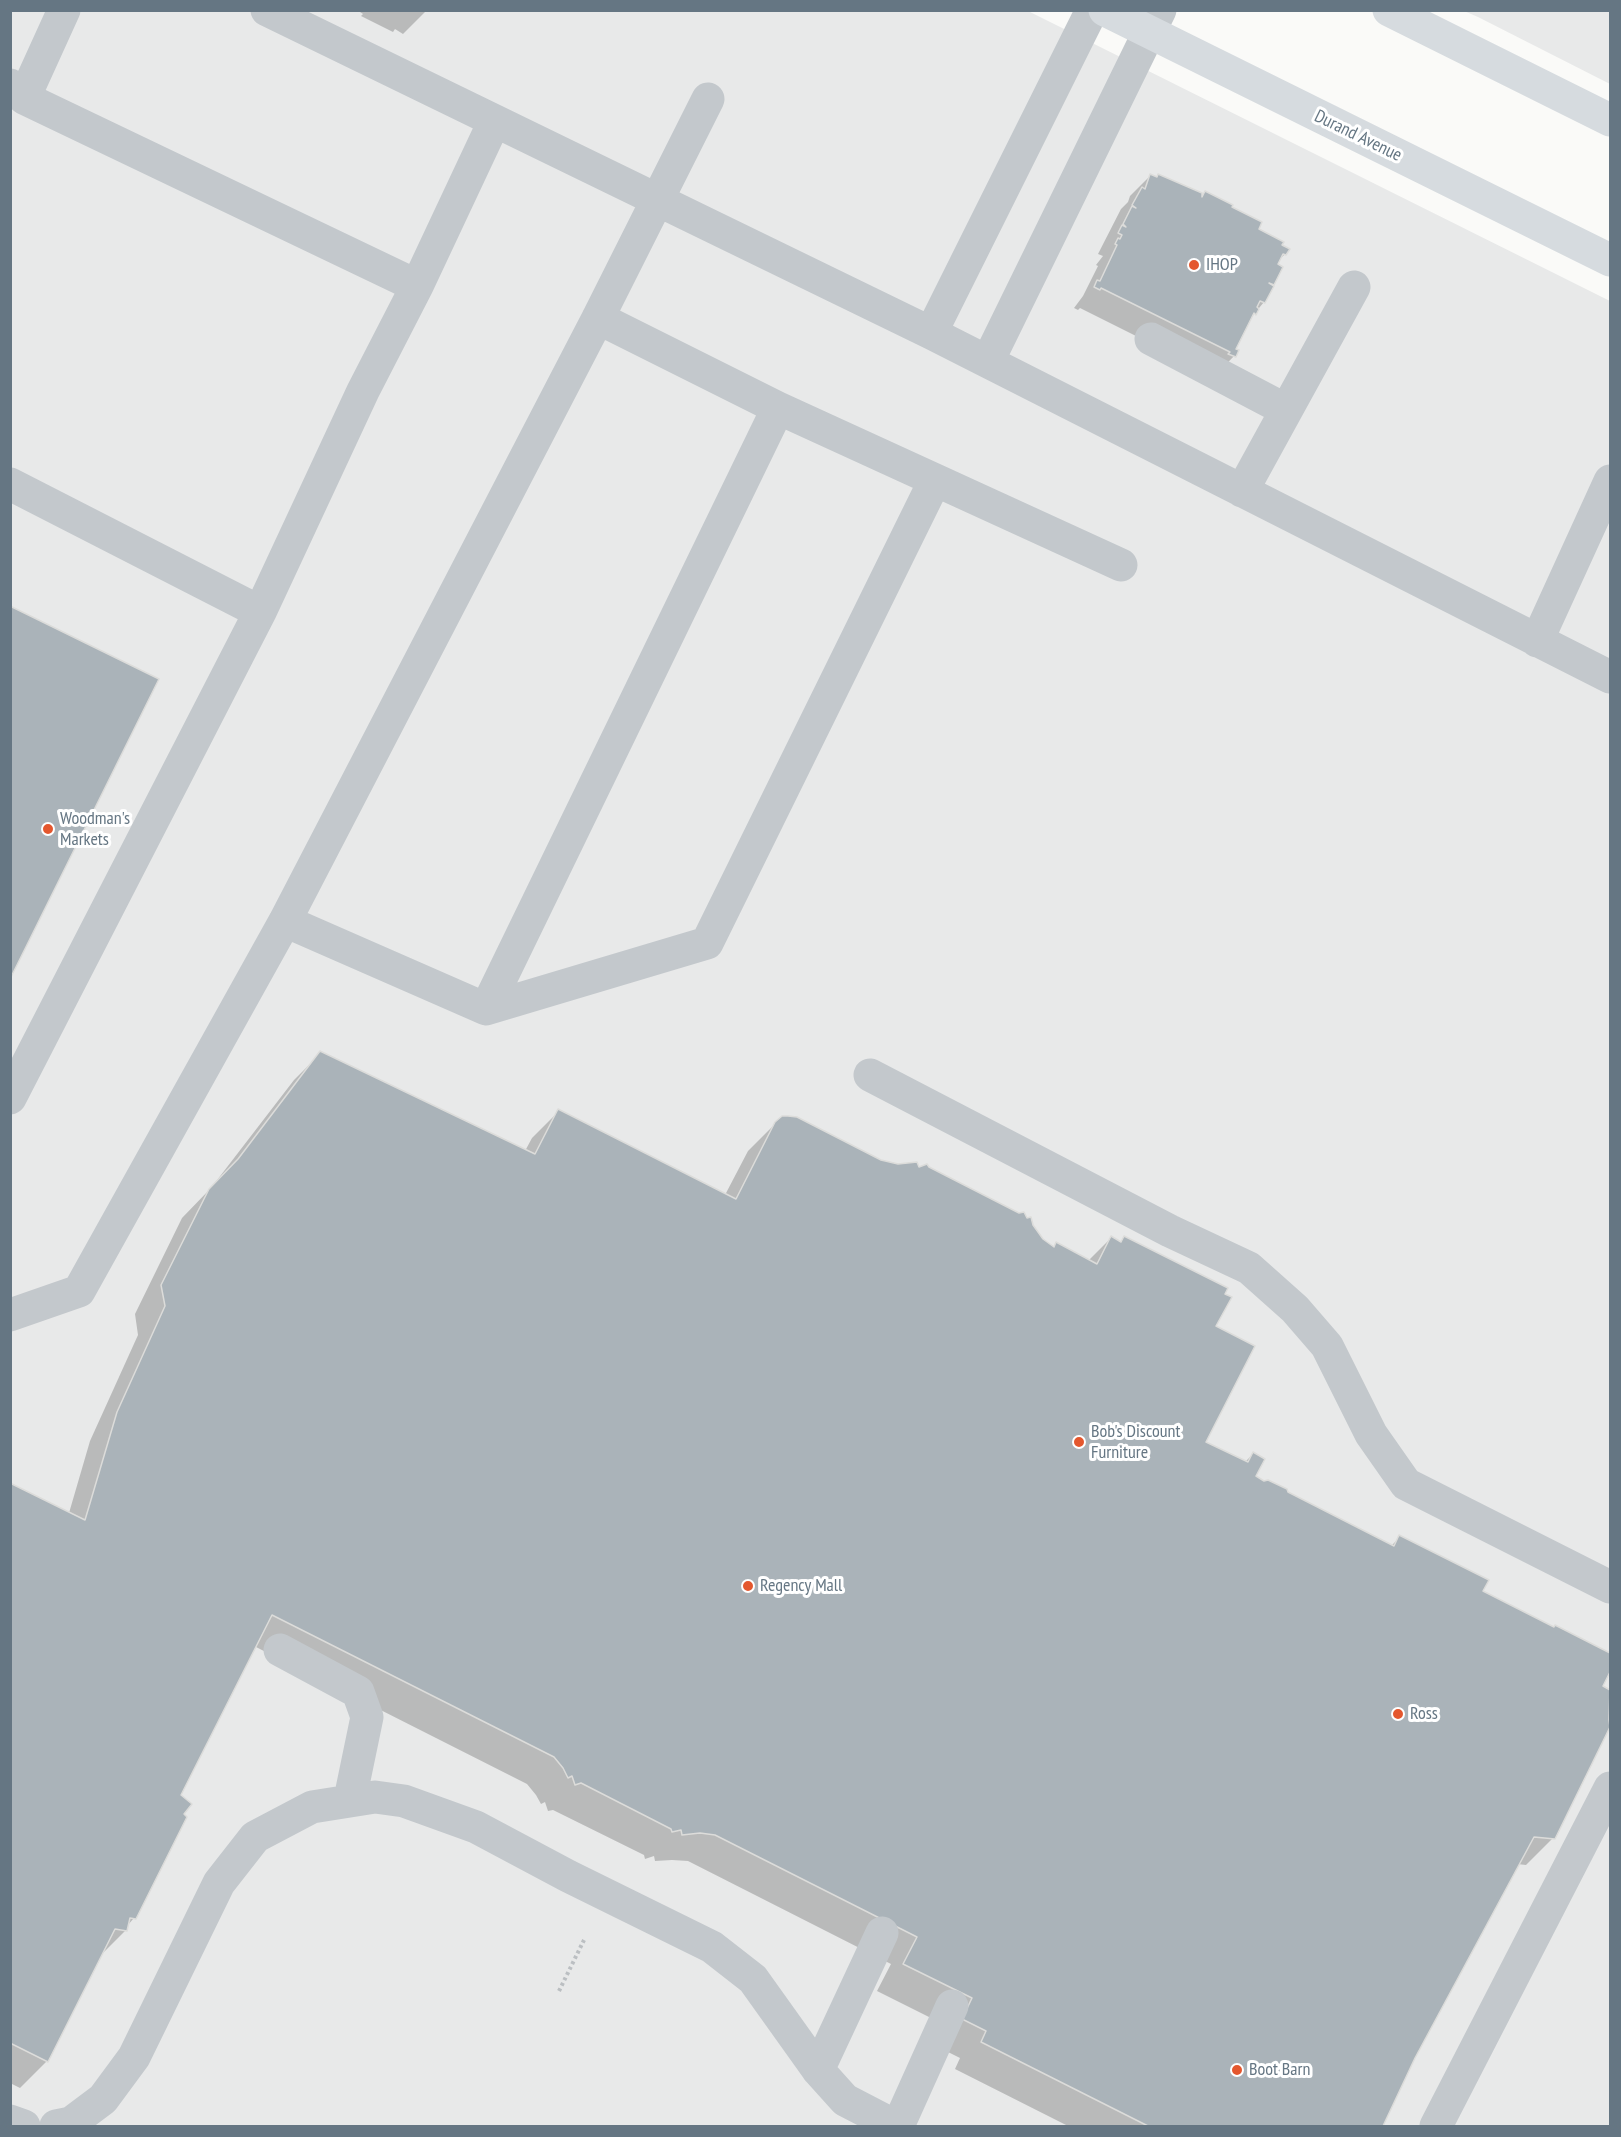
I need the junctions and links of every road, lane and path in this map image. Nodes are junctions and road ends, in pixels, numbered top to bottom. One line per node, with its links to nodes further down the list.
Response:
1 (64, 10): 7 (lane)
2 (267, 10): 10 (lane)
3 (1092, 10): 16 (lane)
4 (1105, 10): 6 (main road, Durand Avenue)
5 (1389, 10): 9 (main road)
6 (1154, 22): 12 (main road, Durand Avenue); 18 (lane)
7 (17, 91): 13 (lane)
8 (708, 99): 11 (lane)
9 (1611, 120)
10 (494, 122): 11 (lane); 13 (lane)
11 (658, 201): 15 (lane); 16 (lane)
12 (1611, 260)
13 (417, 286): 26 (lane)
14 (1354, 287): 20 (lane)
15 (598, 318): 19 (lane); 29 (lane)
16 (932, 333): 18 (lane)
17 (1151, 339): 20 (lane)
18 (988, 361): 24 (lane)
19 (778, 408): 21 (lane); 30 (lane)
20 (1286, 410): 24 (lane)
21 (935, 480): 25 (lane); 30 (lane)
22 (1611, 481): 27 (lane)
23 (10, 484): 26 (lane)
24 (1242, 491): 27 (lane)
25 (1121, 565)
26 (260, 612): 32 (lane)
27 (1537, 641): 28 (lane)
28 (1611, 677)
29 (285, 921): 30 (lane); 33 (lane)
30 (486, 1009)
31 (870, 1075): 34 (lane)
32 (10, 1098)
33 (10, 1315)
34 (1611, 1587)
35 (280, 1650): 37 (lane)
36 (1611, 1788): 47 (lane)
37 (350, 1799): 42 (lane); 45 (lane)
38 (882, 1934): 42 (lane)
39 (584, 1940): 40 (path)
40 (559, 1991)
41 (952, 2006): 46 (lane)
42 (818, 2070): 46 (lane)
43 (10, 2121): 44 (lane)
44 (24, 2127)
45 (56, 2127)
46 (897, 2127)
47 (1436, 2127)

